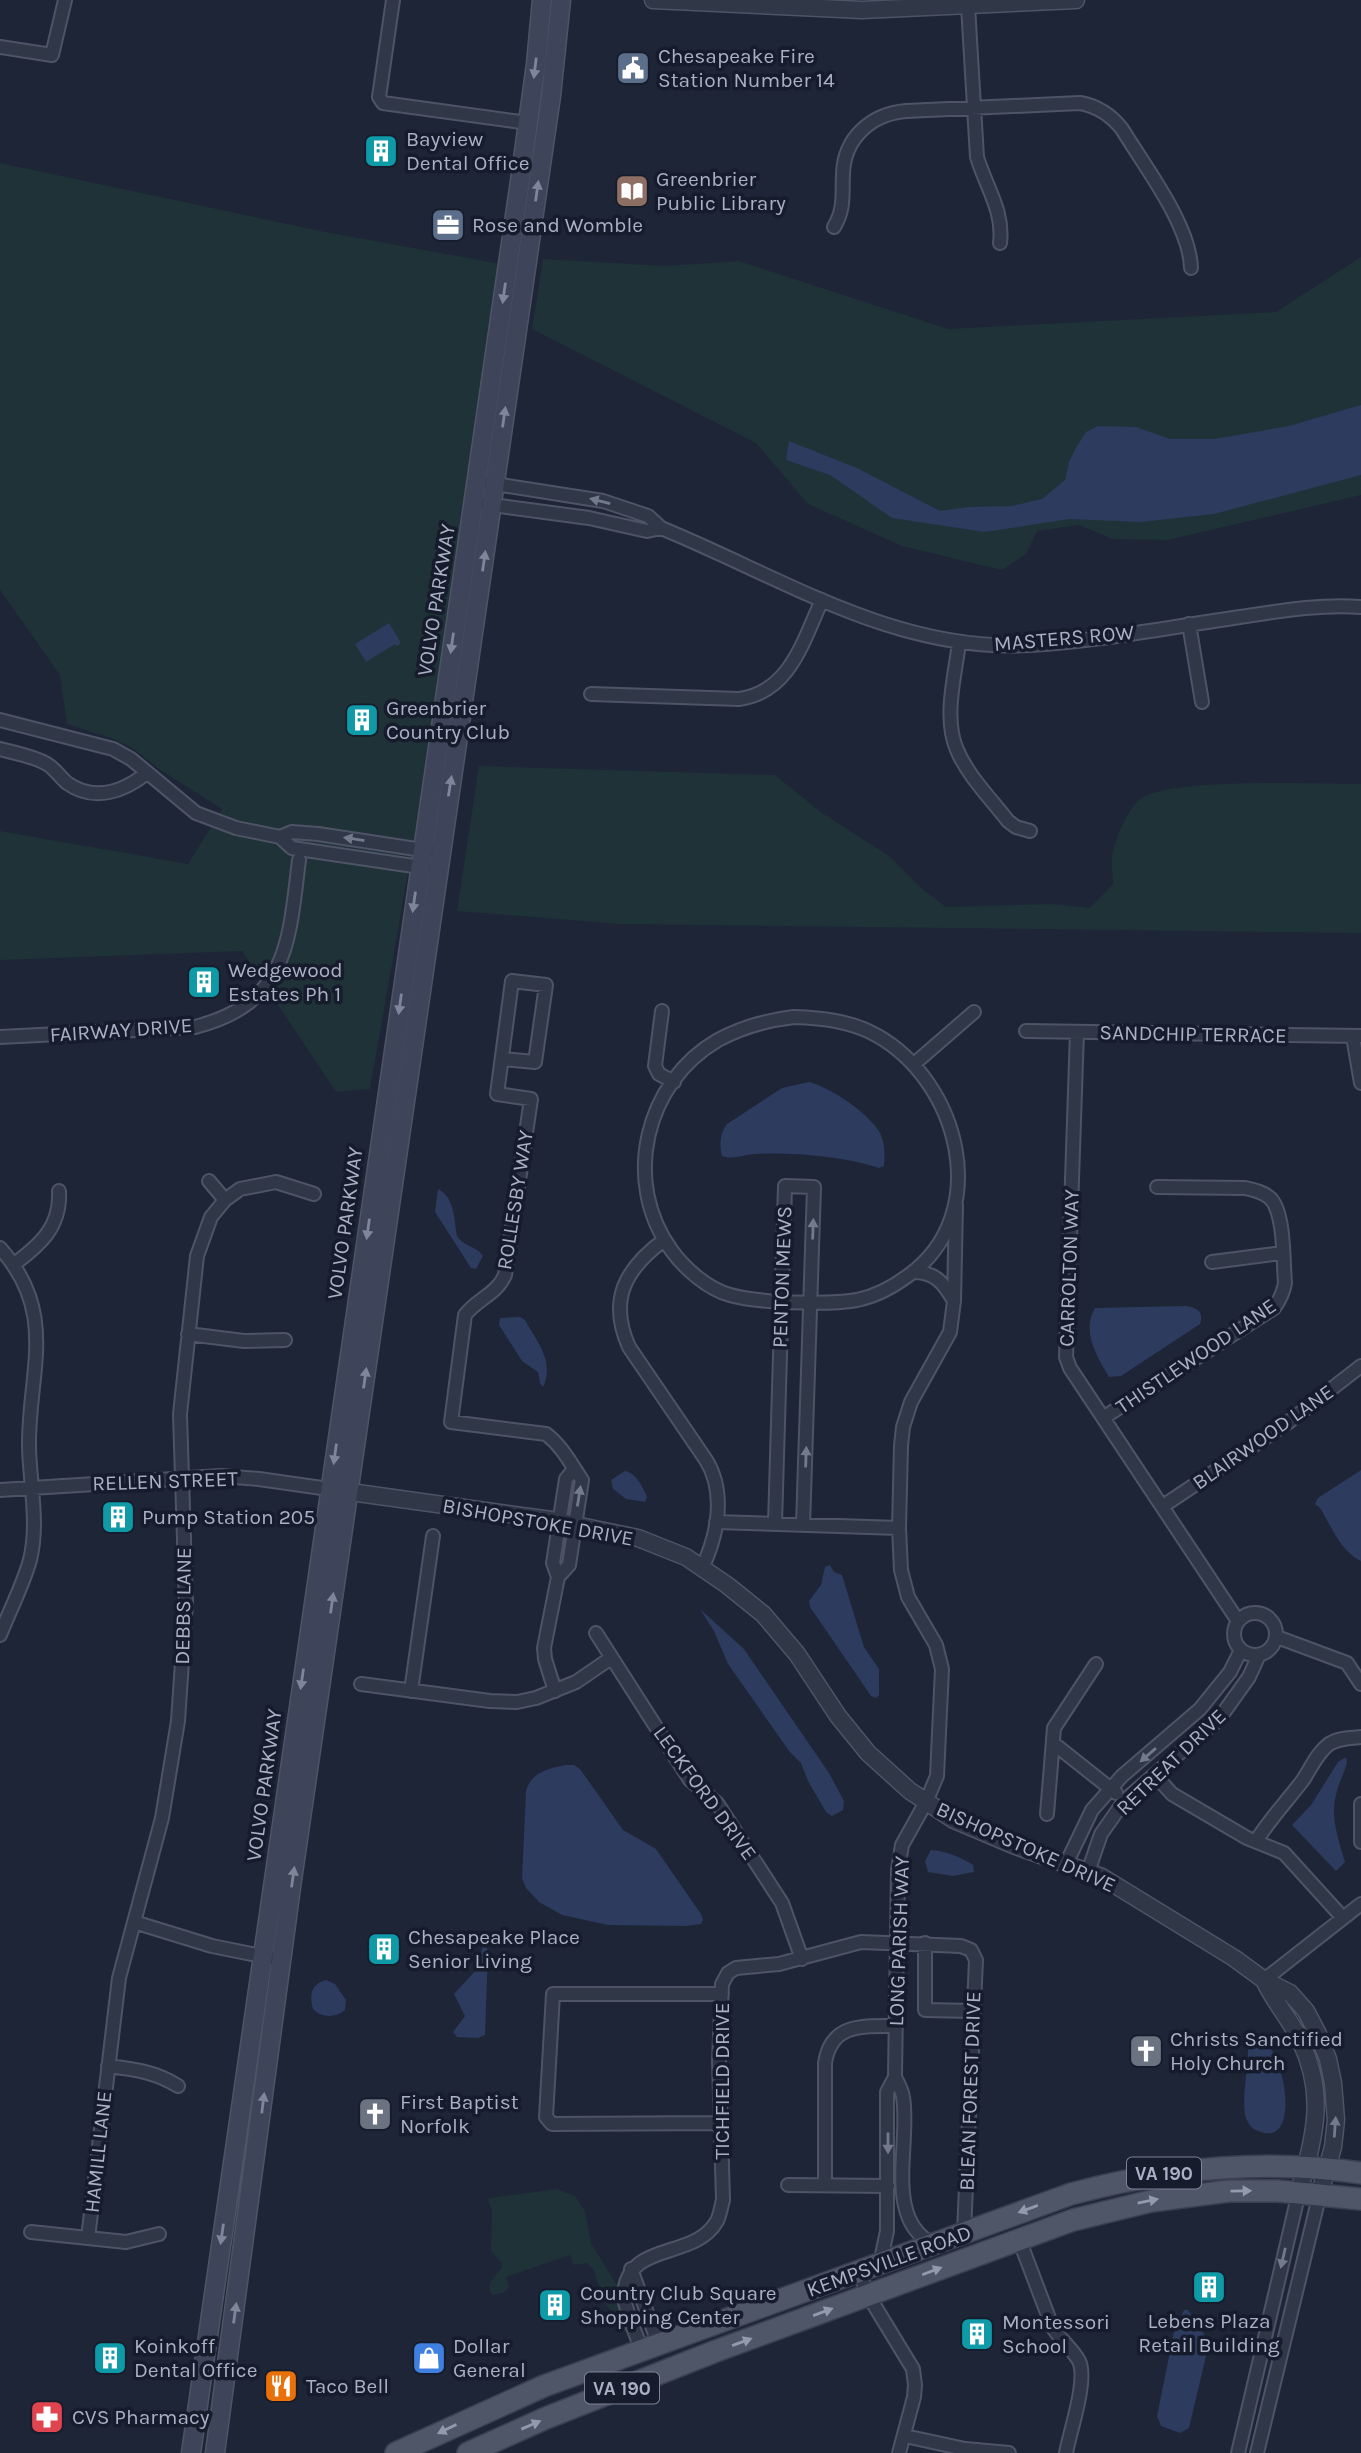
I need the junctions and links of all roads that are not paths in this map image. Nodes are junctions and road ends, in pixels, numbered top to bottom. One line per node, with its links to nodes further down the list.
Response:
1 (65, 0): 9 (street)
2 (393, 0): 11 (street)
3 (542, 0): 11 (main road, VOLVO PARKWAY, one-way to 11)
4 (561, 0): 15 (main road, VOLVO PARKWAY, one-way to 4)
5 (653, 0): 7 (street)
6 (1076, 0): 8 (street)
7 (862, 5): 8 (street)
8 (968, 6): 10 (street)
9 (0, 47)
10 (974, 108): 12 (street); 13 (street); 14 (street)
11 (528, 123): 15 (main road, VOLVO PARKWAY, one-way to 15)
12 (834, 227)
13 (1000, 243)
14 (1191, 268)
15 (486, 483): 16 (main road, VOLVO PARKWAY); 17 (street, MASTERS ROW, one-way to 15)
16 (483, 504): 17 (street, MASTERS ROW); 29 (main road, VOLVO PARKWAY)
17 (661, 528): 18 (street, MASTERS ROW)
18 (822, 600): 21 (street, MASTERS ROW); 22 (street)
19 (1361, 607): 20 (street, MASTERS ROW)
20 (1189, 624): 21 (street, MASTERS ROW); 23 (street)
21 (959, 643): 27 (street)
22 (591, 694)
23 (1202, 702)
24 (0, 720): 26 (street)
25 (0, 749): 26 (street)
26 (147, 773): 29 (street)
27 (1030, 831)
28 (299, 860): 35 (street, FAIRWAY DRIVE)
29 (430, 860): 61 (main road, VOLVO PARKWAY, one-way to 61); 63 (main road, VOLVO PARKWAY, one-way to 29)
30 (662, 1011): 38 (street)
31 (974, 1012): 37 (street)
32 (1026, 1031): 33 (street, SANDCHIP TERRACE)
33 (1077, 1032): 34 (street, SANDCHIP TERRACE); 58 (street, CARROLTON WAY)
34 (1357, 1036): 39 (street)
35 (0, 1037)
36 (502, 1059): 36 (street, ROLLESBY WAY); 66 (street, ROLLESBY WAY)
37 (914, 1064): 38 (street, LONG PARISH WAY); 45 (street, LONG PARISH WAY)
38 (674, 1082): 46 (street, LONG PARISH WAY)
39 (1361, 1083)
40 (209, 1181): 44 (street)
41 (1157, 1187): 48 (street, THISTLEWOOD LANE)
42 (59, 1191): 50 (street)
43 (314, 1194): 44 (street)
44 (225, 1200): 55 (street, DEBBS LANE)
45 (956, 1205): 51 (street, LONG PARISH WAY); 54 (street, LONG PARISH WAY)
46 (664, 1240): 52 (street, LONG PARISH WAY); 65 (street)
47 (0, 1248): 50 (street)
48 (1282, 1253): 49 (street); 58 (street, THISTLEWOOD LANE)
49 (1212, 1262)
50 (13, 1265): 60 (street)
51 (913, 1272): 53 (street, LONG PARISH WAY); 54 (street)
52 (782, 1300): 53 (street, LONG PARISH WAY); 53 (street, PENTON MEWS, one-way to 52); 67 (street, PENTON MEWS)
53 (810, 1301): 68 (street, PENTON MEWS, one-way to 53)
54 (954, 1301): 69 (street, LONG PARISH WAY)
55 (188, 1334): 56 (street); 59 (street, DEBBS LANE)
56 (285, 1340)
57 (1361, 1366): 64 (street, BLAIRWOOD LANE)
58 (1103, 1418): 64 (street, CARROLTON WAY)
59 (181, 1478): 60 (street, RELLEN STREET); 61 (street, RELLEN STREET); 98 (street, DEBBS LANE)
60 (32, 1488): 62 (street, RELLEN STREET); 74 (street)
61 (329, 1489): 63 (street, BISHOPSTOKE DRIVE); 102 (main road, VOLVO PARKWAY, one-way to 102)
62 (0, 1490)
63 (348, 1492): 66 (street, BISHOPSTOKE DRIVE); 104 (main road, VOLVO PARKWAY, one-way to 63)
64 (1163, 1506): 72 (street, CARROLTON WAY)
65 (716, 1522): 67 (street); 71 (street)
66 (567, 1523): 71 (street, BISHOPSTOKE DRIVE); 83 (street, ROLLESBY WAY)
67 (775, 1524): 68 (street)
68 (803, 1525): 69 (street)
69 (899, 1528): 89 (street, LONG PARISH WAY)
70 (433, 1536): 82 (street)
71 (702, 1568): 89 (street, BISHOPSTOKE DRIVE)
72 (1238, 1621): 75 (street); 76 (street)
73 (596, 1633): 78 (street, LECKFORD DRIVE)
74 (0, 1635)
75 (1277, 1637): 77 (street); 81 (street)
76 (1241, 1650): 77 (street); 87 (street, RETREAT DRIVE, one-way to 87)
77 (1259, 1655): 86 (street, RETREAT DRIVE)
78 (611, 1658): 83 (street); 103 (street, LECKFORD DRIVE)
79 (1096, 1664): 85 (street)
80 (360, 1684): 82 (street)
81 (1361, 1684)
82 (411, 1691): 83 (street)
83 (555, 1691)
84 (1361, 1737): 92 (street)
85 (1053, 1743): 87 (street); 91 (street)
86 (1155, 1774): 88 (street, RETREAT DRIVE); 92 (street)
87 (1111, 1789): 88 (street); 94 (street, RETREAT DRIVE)
88 (1125, 1800): 95 (street, RETREAT DRIVE)
89 (926, 1802): 94 (street, BISHOPSTOKE DRIVE); 99 (street, LONG PARISH WAY)
90 (1361, 1804): 93 (street)
91 (1047, 1814)
92 (1256, 1841): 97 (street)
93 (1361, 1842)
94 (1066, 1864): 95 (street, BISHOPSTOKE DRIVE)
95 (1088, 1872): 105 (street, BISHOPSTOKE DRIVE)
96 (1361, 1904): 97 (street)
97 (1343, 1918): 105 (street)
98 (134, 1922): 102 (street); 109 (street, DEBBS LANE)
99 (898, 1942): 100 (street, TICHFIELD DRIVE); 103 (street, TICHFIELD DRIVE); 108 (street, LONG PARISH WAY)
100 (925, 1943): 101 (street, TICHFIELD DRIVE); 107 (street)
101 (971, 1950): 107 (street, BLEAN FOREST DRIVE)
102 (262, 1956): 104 (street); 134 (main road, VOLVO PARKWAY, one-way to 134)
103 (802, 1959): 106 (street, TICHFIELD DRIVE)
104 (281, 1960): 135 (main road, VOLVO PARKWAY, one-way to 104)
105 (1264, 1980): 113 (street, BISHOPSTOKE DRIVE); 114 (street, BISHOPSTOKE DRIVE, one-way to 105)
106 (722, 1994): 112 (street, TICHFIELD DRIVE); 112 (street)
107 (974, 2011): 122 (street, BLEAN FOREST DRIVE)
108 (895, 2026): 110 (street, LONG PARISH WAY); 117 (street)
109 (108, 2066): 111 (street); 124 (street, HAMILL LANE)
110 (895, 2077): 118 (street, one-way to 118); 126 (street)
111 (178, 2086)
112 (721, 2123): 130 (street, TICHFIELD DRIVE)
113 (1306, 2167): 114 (main road, KEMPSVILLE ROAD / VA 190); 119 (street, BISHOPSTOKE DRIVE); 122 (main road, KEMPSVILLE ROAD / VA 190, one-way to 122)
114 (1327, 2169): 115 (main road, KEMPSVILLE ROAD / VA 190); 119 (street, BISHOPSTOKE DRIVE)
115 (1361, 2174)
116 (789, 2185): 117 (street)
117 (825, 2185): 118 (street)
118 (888, 2186): 127 (street)
119 (1310, 2193): 120 (main road, KEMPSVILLE ROAD / VA 190); 125 (main road, KEMPSVILLE ROAD / VA 190, one-way to 119); 131 (street, one-way to 131); 132 (street)
120 (1361, 2199)
121 (31, 2232): 124 (street, HAMILL LANE)
122 (964, 2232): 126 (main road, KEMPSVILLE ROAD / VA 190)
123 (159, 2234): 124 (street, HAMILL LANE)
124 (88, 2238)
125 (1019, 2239): 129 (main road, KEMPSVILLE ROAD / VA 190, one-way to 125); 140 (street)
126 (933, 2244): 127 (main road, KEMPSVILLE ROAD / VA 190)
127 (880, 2264): 128 (main road, KEMPSVILLE ROAD / VA 190)
128 (859, 2271): 129 (street); 130 (main road, KEMPSVILLE ROAD / VA 190)
129 (868, 2295): 133 (street); 137 (main road, KEMPSVILLE ROAD / VA 190, one-way to 129)
130 (651, 2348): 136 (main road, KEMPSVILLE ROAD / VA 190, one-way to 136)
131 (1252, 2392): 132 (street); 141 (street)
132 (1270, 2396): 142 (street)
133 (905, 2436): 138 (street); 139 (street)
134 (191, 2453)
135 (215, 2453)
136 (396, 2453)
137 (468, 2453)
138 (899, 2453)
139 (1009, 2453)
140 (1066, 2453)
141 (1238, 2453)
142 (1257, 2453)

